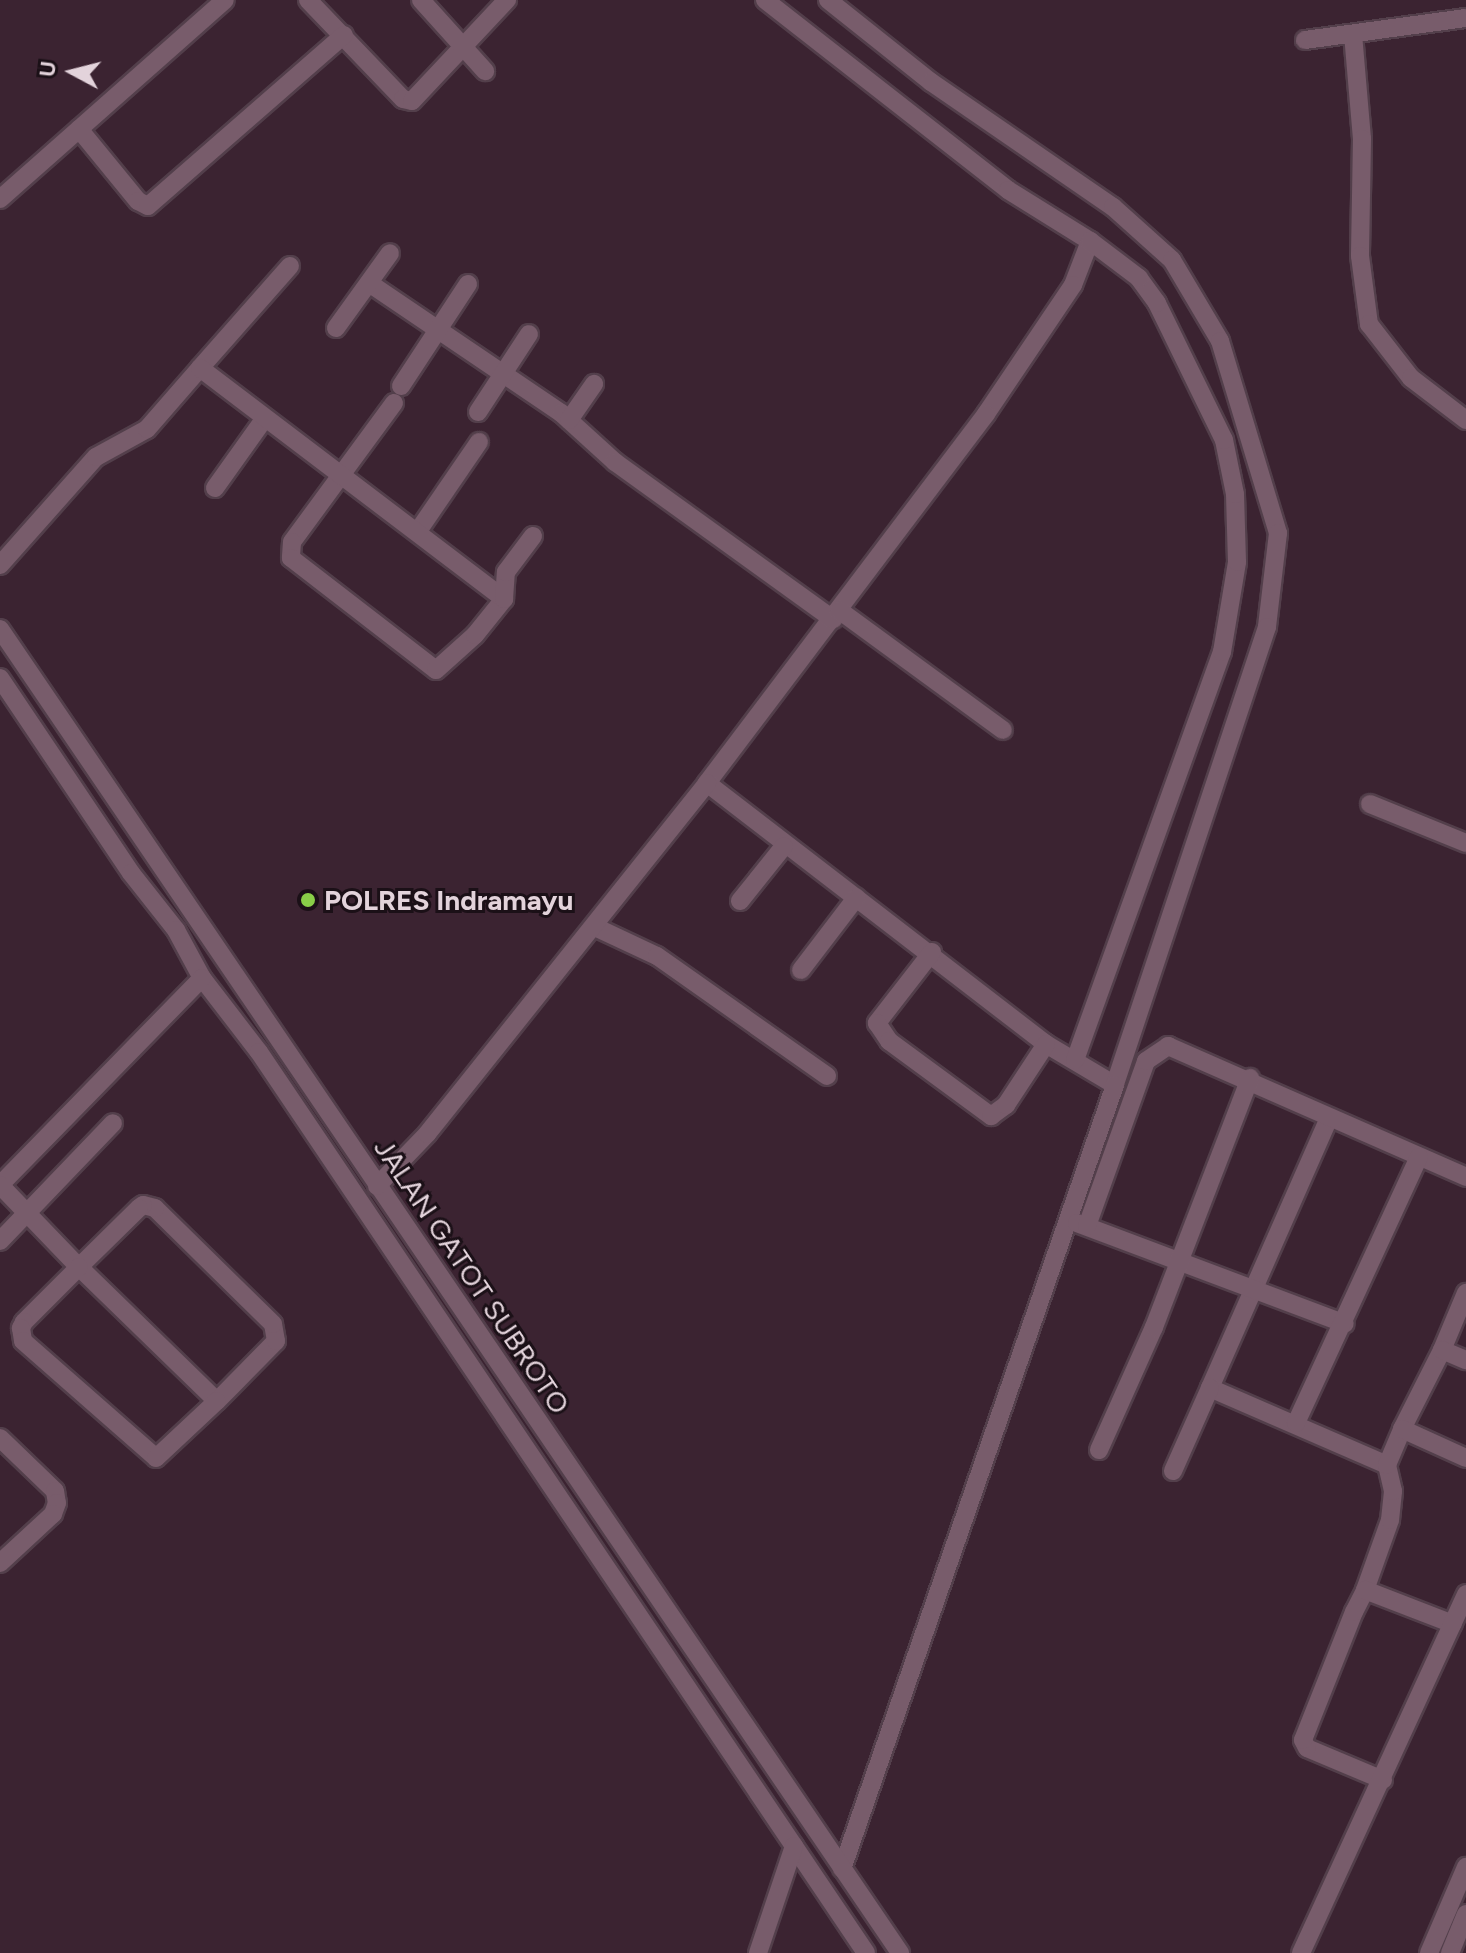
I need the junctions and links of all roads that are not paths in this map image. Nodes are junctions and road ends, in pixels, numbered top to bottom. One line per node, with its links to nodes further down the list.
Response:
1 (225, 0): 13 (street)
2 (308, 0): 9 (street)
3 (421, 0): 11 (street)
4 (507, 0): 11 (street)
5 (765, 0): 15 (street)
6 (828, 0): 55 (street)
7 (1466, 18): 8 (street)
8 (1353, 34): 10 (street); 29 (street)
9 (344, 35): 11 (street); 13 (street)
10 (1305, 40)
11 (465, 48): 12 (street)
12 (485, 71)
13 (79, 129): 14 (street)
14 (0, 199)
15 (1090, 241): 37 (street); 52 (street)
16 (390, 253): 18 (street)
17 (290, 266): 23 (street)
18 (369, 283): 20 (street); 21 (street)
19 (468, 284): 21 (street)
20 (336, 328)
21 (438, 330): 24 (street); 31 (street)
22 (529, 334): 24 (street)
23 (200, 368): 27 (street); 35 (street)
24 (503, 373): 26 (street); 28 (street)
25 (594, 384): 28 (street)
26 (478, 412)
27 (265, 418): 31 (street); 32 (street)
28 (569, 420): 37 (street)
29 (1466, 420)
30 (479, 442): 33 (street)
31 (339, 477): 33 (street); 36 (street)
32 (215, 488)
33 (418, 531): 36 (street)
34 (533, 536): 36 (street)
35 (0, 565)
36 (504, 599)
37 (836, 614): 40 (street); 41 (street)
38 (0, 629): 61 (street, JALAN GATOT SUBROTO)
39 (0, 678): 50 (street, JALAN GATOT SUBROTO)
40 (1003, 730)
41 (707, 783): 44 (street); 47 (street)
42 (1370, 804): 43 (street)
43 (1466, 843)
44 (784, 846): 45 (street); 46 (street)
45 (856, 898): 48 (street); 49 (street)
46 (740, 901)
47 (595, 927): 53 (street); 61 (street)
48 (932, 952): 51 (street); 51 (street)
49 (801, 970)
50 (202, 978): 60 (street); 87 (street, JALAN GATOT SUBROTO)
51 (1046, 1044): 52 (street)
52 (1078, 1062): 55 (street)
53 (827, 1076)
54 (1250, 1078): 56 (street); 64 (street); 66 (street)
55 (1112, 1084): 63 (street)
56 (1329, 1118): 58 (street); 68 (street)
57 (113, 1123): 62 (street)
58 (1419, 1157): 59 (street); 70 (street)
59 (1466, 1177)
60 (0, 1185): 62 (street)
61 (377, 1186): 88 (street, JALAN GATOT SUBROTO)
62 (26, 1214): 65 (street); 67 (street)
63 (1067, 1220): 64 (street); 88 (street)
64 (1087, 1226): 66 (street)
65 (0, 1241)
66 (1179, 1259): 68 (street); 78 (street)
67 (79, 1267): 74 (street); 74 (street); 74 (street)
68 (1254, 1287): 70 (street); 73 (street)
69 (1466, 1293): 71 (street)
70 (1345, 1324): 75 (street)
71 (1442, 1350): 72 (street); 76 (street)
72 (1466, 1360)
73 (1210, 1388): 75 (street); 81 (street)
74 (217, 1401)
75 (1296, 1423): 80 (street)
76 (1402, 1429): 79 (street); 80 (street)
77 (0, 1438): 82 (street)
78 (1099, 1450)
79 (1466, 1458)
80 (1387, 1465): 83 (street)
81 (1173, 1471)
82 (0, 1563)
83 (1365, 1590): 85 (street); 86 (street)
84 (1466, 1594): 85 (street)
85 (1453, 1624): 86 (street)
86 (1383, 1780): 94 (street)
87 (798, 1853): 91 (street); 92 (street, JALAN GATOT SUBROTO)
88 (840, 1867): 93 (street, JALAN GATOT SUBROTO)
89 (1466, 1867): 95 (street)
90 (1466, 1914): 96 (street)
91 (758, 1953)
92 (866, 1953)
93 (900, 1953)
94 (1301, 1953)
95 (1429, 1953)
96 (1450, 1953)

